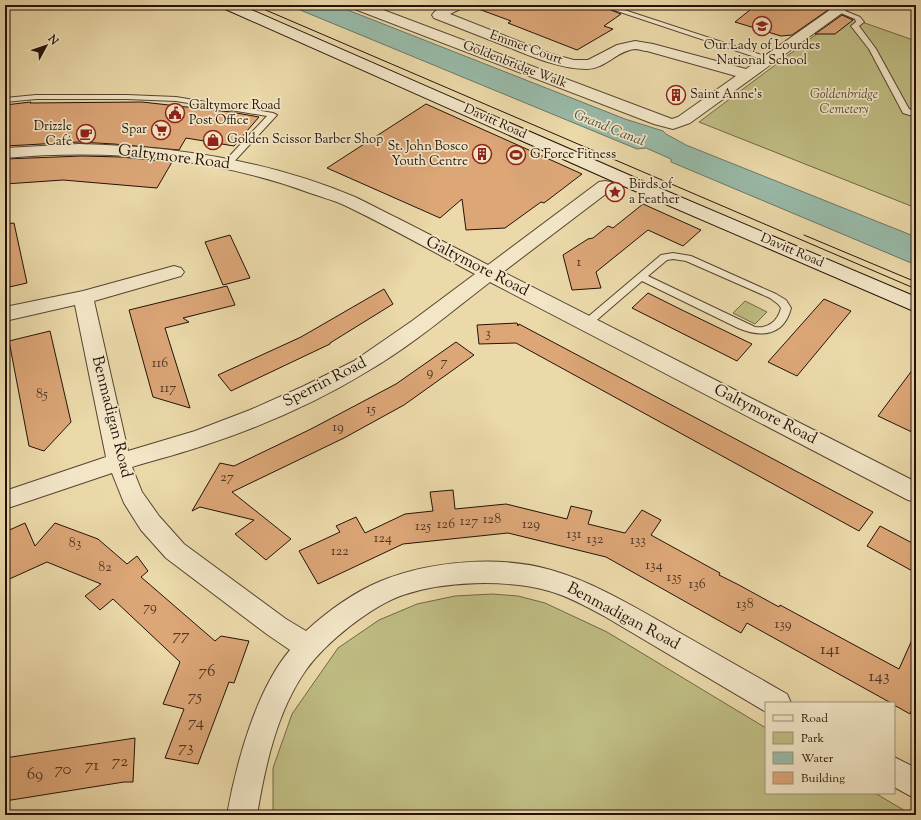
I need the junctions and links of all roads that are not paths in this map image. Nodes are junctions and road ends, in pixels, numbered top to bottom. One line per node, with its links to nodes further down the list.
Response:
1 (228, 5): 17 (street, Davitt Road)
2 (357, 5): 7 (street, Goldenbridge Walk)
3 (457, 5): 7 (street, Emmet Court)
4 (602, 5): 6 (lane)
5 (842, 7): 6 (street); 9 (lane)
6 (770, 59): 7 (street)
7 (747, 74)
8 (5, 100): 11 (lane)
9 (916, 115)
10 (5, 152): 11 (street, Galtymore Road)
11 (227, 164): 14 (street, Galtymore Road)
12 (605, 186): 14 (street, Sperrin Road)
13 (174, 272): 16 (street)
14 (490, 274): 19 (street, Galtymore Road); 20 (street, Sperrin Road)
15 (642, 277): 15 (lane); 19 (lane)
16 (83, 297): 18 (street); 20 (street, Benmadigan Road)
17 (916, 305)
18 (5, 314)
19 (587, 323): 21 (street, Galtymore Road)
20 (119, 462): 22 (street, Sperrin Road); 23 (street, Benmadigan Road)
21 (916, 493)
22 (5, 500)
23 (308, 647): 24 (street, Benmadigan Road); 27 (street, Benmadigan Road)
24 (775, 702)
25 (895, 772): 26 (street)
26 (916, 784)
27 (242, 815)

